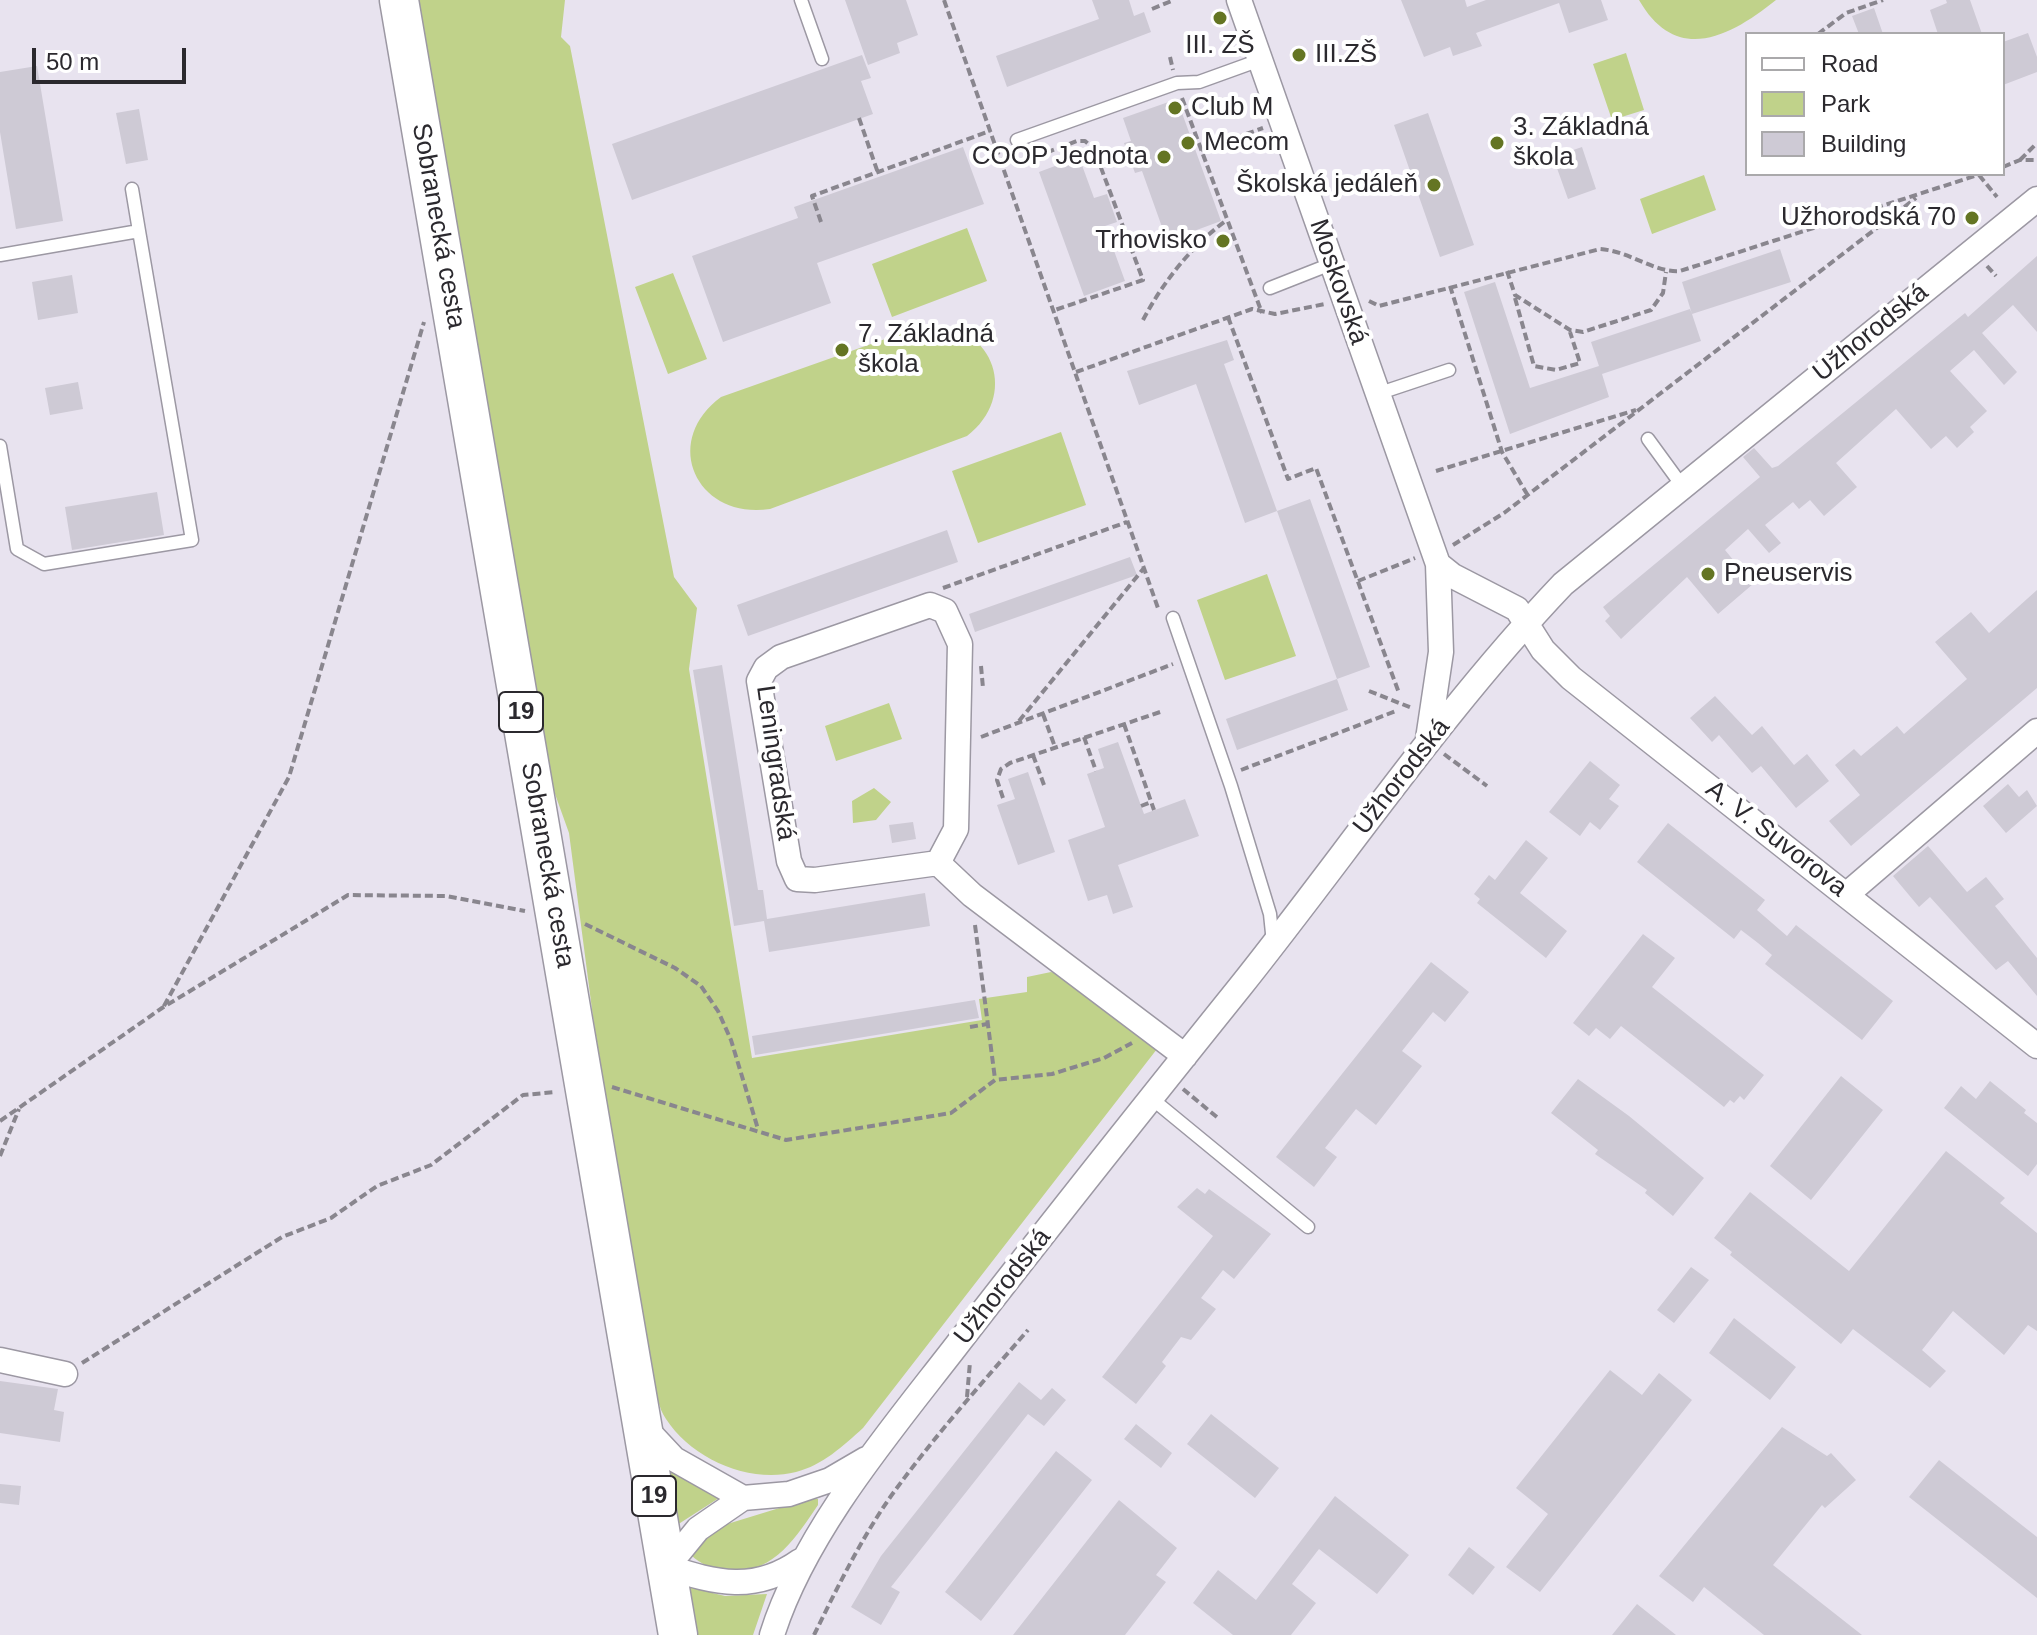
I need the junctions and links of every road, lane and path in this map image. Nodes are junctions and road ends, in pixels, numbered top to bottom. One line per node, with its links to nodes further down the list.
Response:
1 (399, 0): 101 (main road, Sobranecká cesta / 19)
2 (801, 0): 10 (lane)
3 (944, 0): 15 (path)
4 (1174, 0): 7 (path)
5 (1239, 0): 11 (street, Moskovská)
6 (1883, 0): 8 (path)
7 (1152, 9)
8 (1821, 32)
9 (1170, 57): 12 (path)
10 (822, 59)
11 (1260, 60): 12 (lane); 37 (street, Moskovská)
12 (1177, 83): 16 (lane); 18 (path)
13 (859, 118): 23 (path)
14 (1269, 125): 18 (path)
15 (990, 131): 23 (path); 47 (path)
16 (1017, 140)
17 (2037, 143): 19 (path)
18 (1201, 150): 32 (path)
19 (2020, 160): 20 (path); 22 (path)
20 (2037, 160)
21 (1024, 161): 46 (path)
22 (2005, 166)
23 (878, 173): 33 (path)
24 (1960, 176): 27 (path)
25 (1975, 176): 27 (path)
26 (1981, 176): 30 (path)
27 (1962, 181): 29 (path)
28 (132, 189): 34 (lane)
29 (1922, 194): 39 (path); 55 (path)
30 (1997, 197)
31 (2037, 199): 60 (street, Užhorodská)
32 (1227, 220): 48 (path); 51 (path)
33 (821, 222)
34 (139, 231): 35 (lane); 57 (lane)
35 (0, 255)
36 (1984, 262): 40 (path)
37 (1331, 264): 42 (lane); 45 (street, Moskovská)
38 (1507, 271): 39 (path); 41 (path); 43 (path)
39 (1666, 272): 52 (path)
40 (1996, 276)
41 (1450, 286): 45 (path); 58 (path)
42 (1270, 288)
43 (1515, 295): 52 (path); 52 (path)
44 (1073, 296): 46 (path)
45 (1345, 302): 48 (path); 54 (street, Moskovská)
46 (1076, 303): 47 (path)
47 (1054, 311): 49 (path)
48 (1262, 313): 49 (path)
49 (1228, 317): 66 (path)
50 (425, 320): 103 (path)
51 (1143, 320)
52 (1570, 330)
53 (1449, 370): 54 (lane)
54 (1377, 394): 64 (street, Moskovská)
55 (1643, 408): 58 (path); 61 (path)
56 (1648, 439): 60 (lane)
57 (0, 446)
58 (1502, 452): 59 (path); 61 (path)
59 (1436, 471)
60 (1683, 487): 71 (street, Užhorodská)
61 (1527, 494): 63 (path)
62 (1128, 522): 67 (path)
63 (1462, 542)
64 (1429, 560): 66 (path); 71 (street); 87 (street, Moskovská)
65 (1144, 568): 82 (path)
66 (1358, 581): 75 (path)
67 (953, 585): 68 (path); 69 (path)
68 (939, 590)
69 (956, 596)
70 (1173, 618): 92 (lane)
71 (1527, 621): 87 (street, Užhorodská); 100 (street, A. V. Suvorova)
72 (977, 658): 76 (path)
73 (1177, 663): 80 (path)
74 (1369, 691): 77 (path)
75 (1399, 693)
76 (983, 697)
77 (1397, 703)
78 (1163, 711): 83 (path)
79 (1396, 711): 92 (path)
80 (1043, 714): 82 (path); 89 (path)
81 (981, 723): 85 (path)
82 (1017, 724): 85 (path)
83 (1124, 724): 86 (path); 95 (path)
84 (2037, 731): 100 (street)
85 (981, 737): 88 (path)
86 (1084, 737): 89 (path); 91 (path)
87 (1428, 741): 102 (street, Užhorodská)
88 (980, 747)
89 (1055, 747): 90 (path)
90 (1033, 755): 93 (path); 94 (path)
91 (1096, 771)
92 (1227, 775): 102 (lane)
93 (1044, 785)
94 (1003, 798)
95 (1151, 802): 96 (path); 97 (path)
96 (1141, 806)
97 (1154, 810)
98 (938, 863): 98 (street, Leningradská); 99 (street)
99 (972, 895): 104 (path); 107 (street)
100 (1846, 895): 106 (street, A. V. Suvorova)
101 (556, 917): 103 (path); 114 (path); 120 (main road, Sobranecká cesta / 19)
102 (1273, 945): 107 (street, Užhorodská)
103 (162, 1008): 111 (path)
104 (987, 1024): 105 (path); 108 (path)
105 (970, 1027)
106 (2037, 1046)
107 (1185, 1056): 110 (street, Užhorodská)
108 (995, 1080)
109 (1179, 1086): 112 (path)
110 (1151, 1098): 116 (lane); 121 (street, Užhorodská)
111 (20, 1107): 113 (path); 115 (path)
112 (1218, 1118)
113 (0, 1121)
114 (758, 1130)
115 (0, 1156)
116 (1308, 1227)
117 (1028, 1330): 127 (path)
118 (0, 1360): 119 (street)
119 (65, 1374)
120 (642, 1425): 122 (street); 124 (main road, Sobranecká cesta / 19)
121 (871, 1455): 122 (street, Užhorodská); 123 (street, Užhorodská)
122 (743, 1498): 124 (street, Užhorodská)
123 (800, 1561): 124 (street, Užhorodská); 126 (street, Užhorodská)
124 (667, 1567): 125 (main road, Sobranecká cesta / 19)
125 (678, 1635)
126 (772, 1635)
127 (814, 1635)

